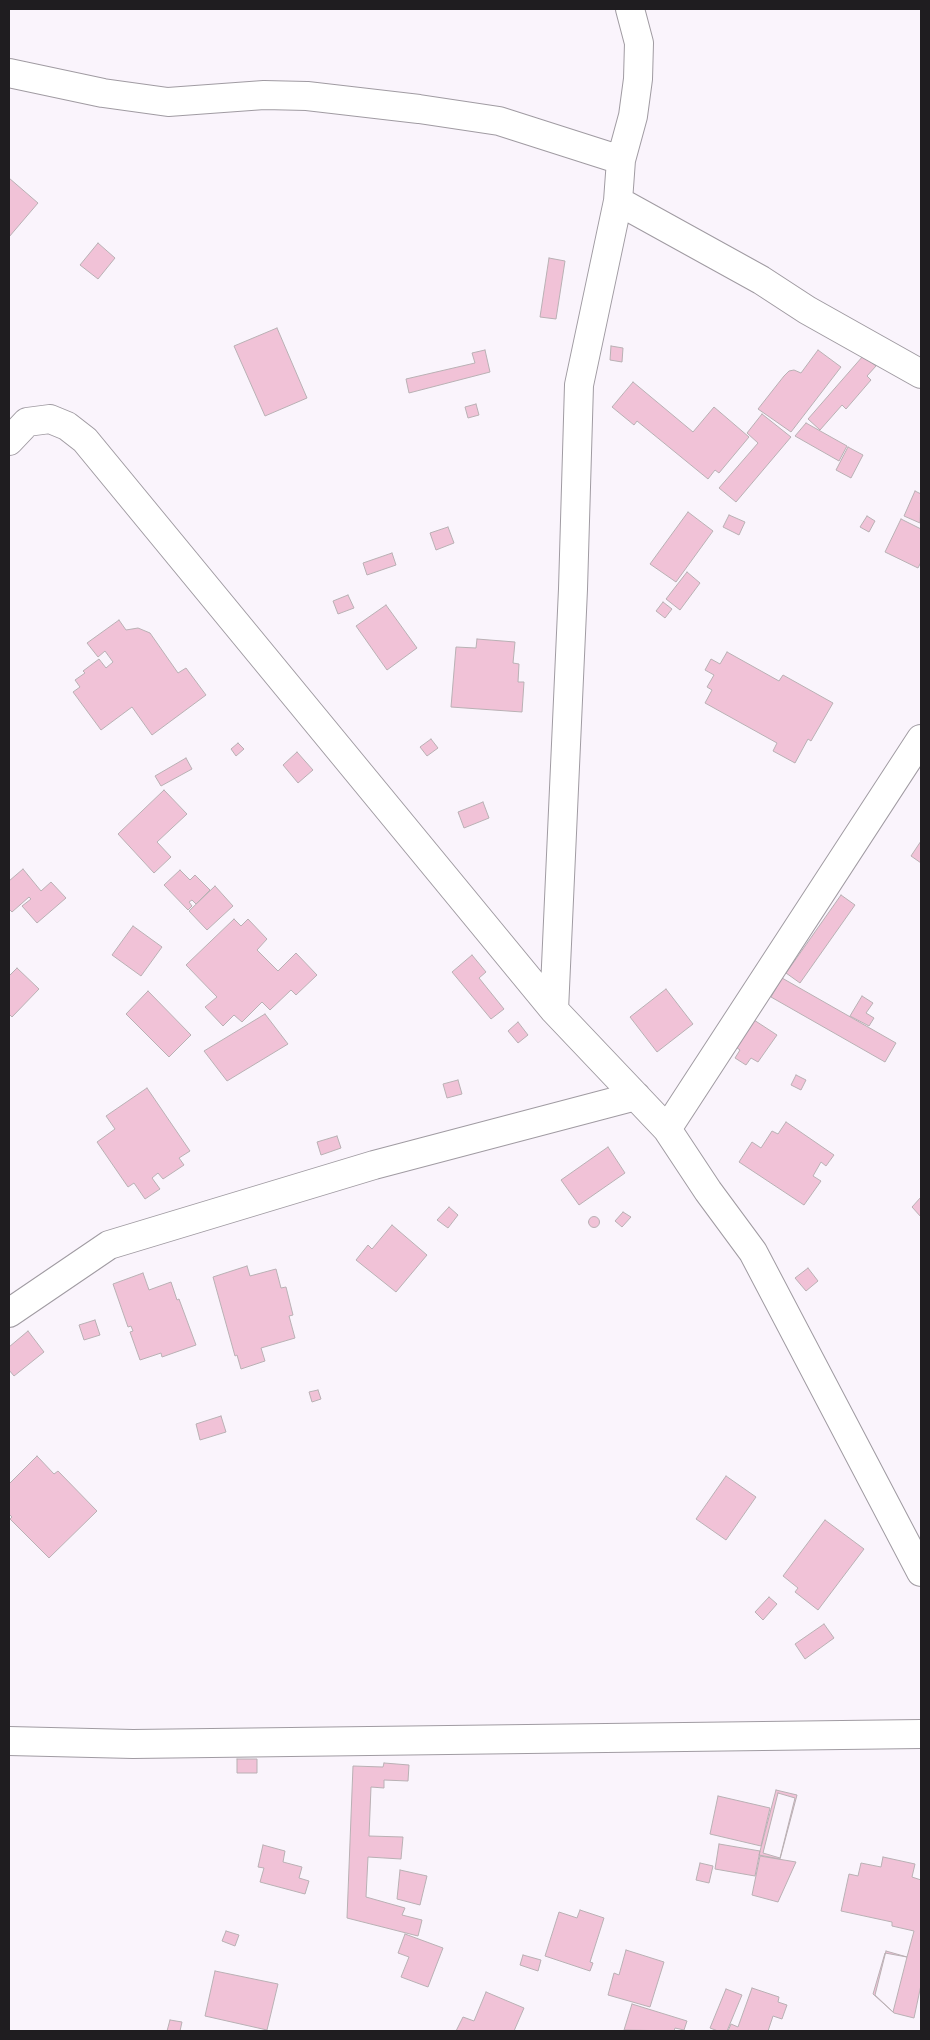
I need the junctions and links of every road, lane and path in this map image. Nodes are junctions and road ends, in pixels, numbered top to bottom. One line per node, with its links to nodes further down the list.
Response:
1 (630, 9): 3 (street)
2 (9, 73): 3 (street)
3 (621, 160): 4 (street)
4 (618, 201): 5 (street); 8 (street)
5 (921, 374)
6 (9, 441): 8 (street)
7 (921, 739): 10 (street)
8 (554, 1010): 9 (street)
9 (636, 1096): 10 (street); 11 (street)
10 (667, 1129): 12 (street)
11 (9, 1313)
12 (921, 1572)
13 (921, 1734): 14 (street)
14 (9, 1741)

